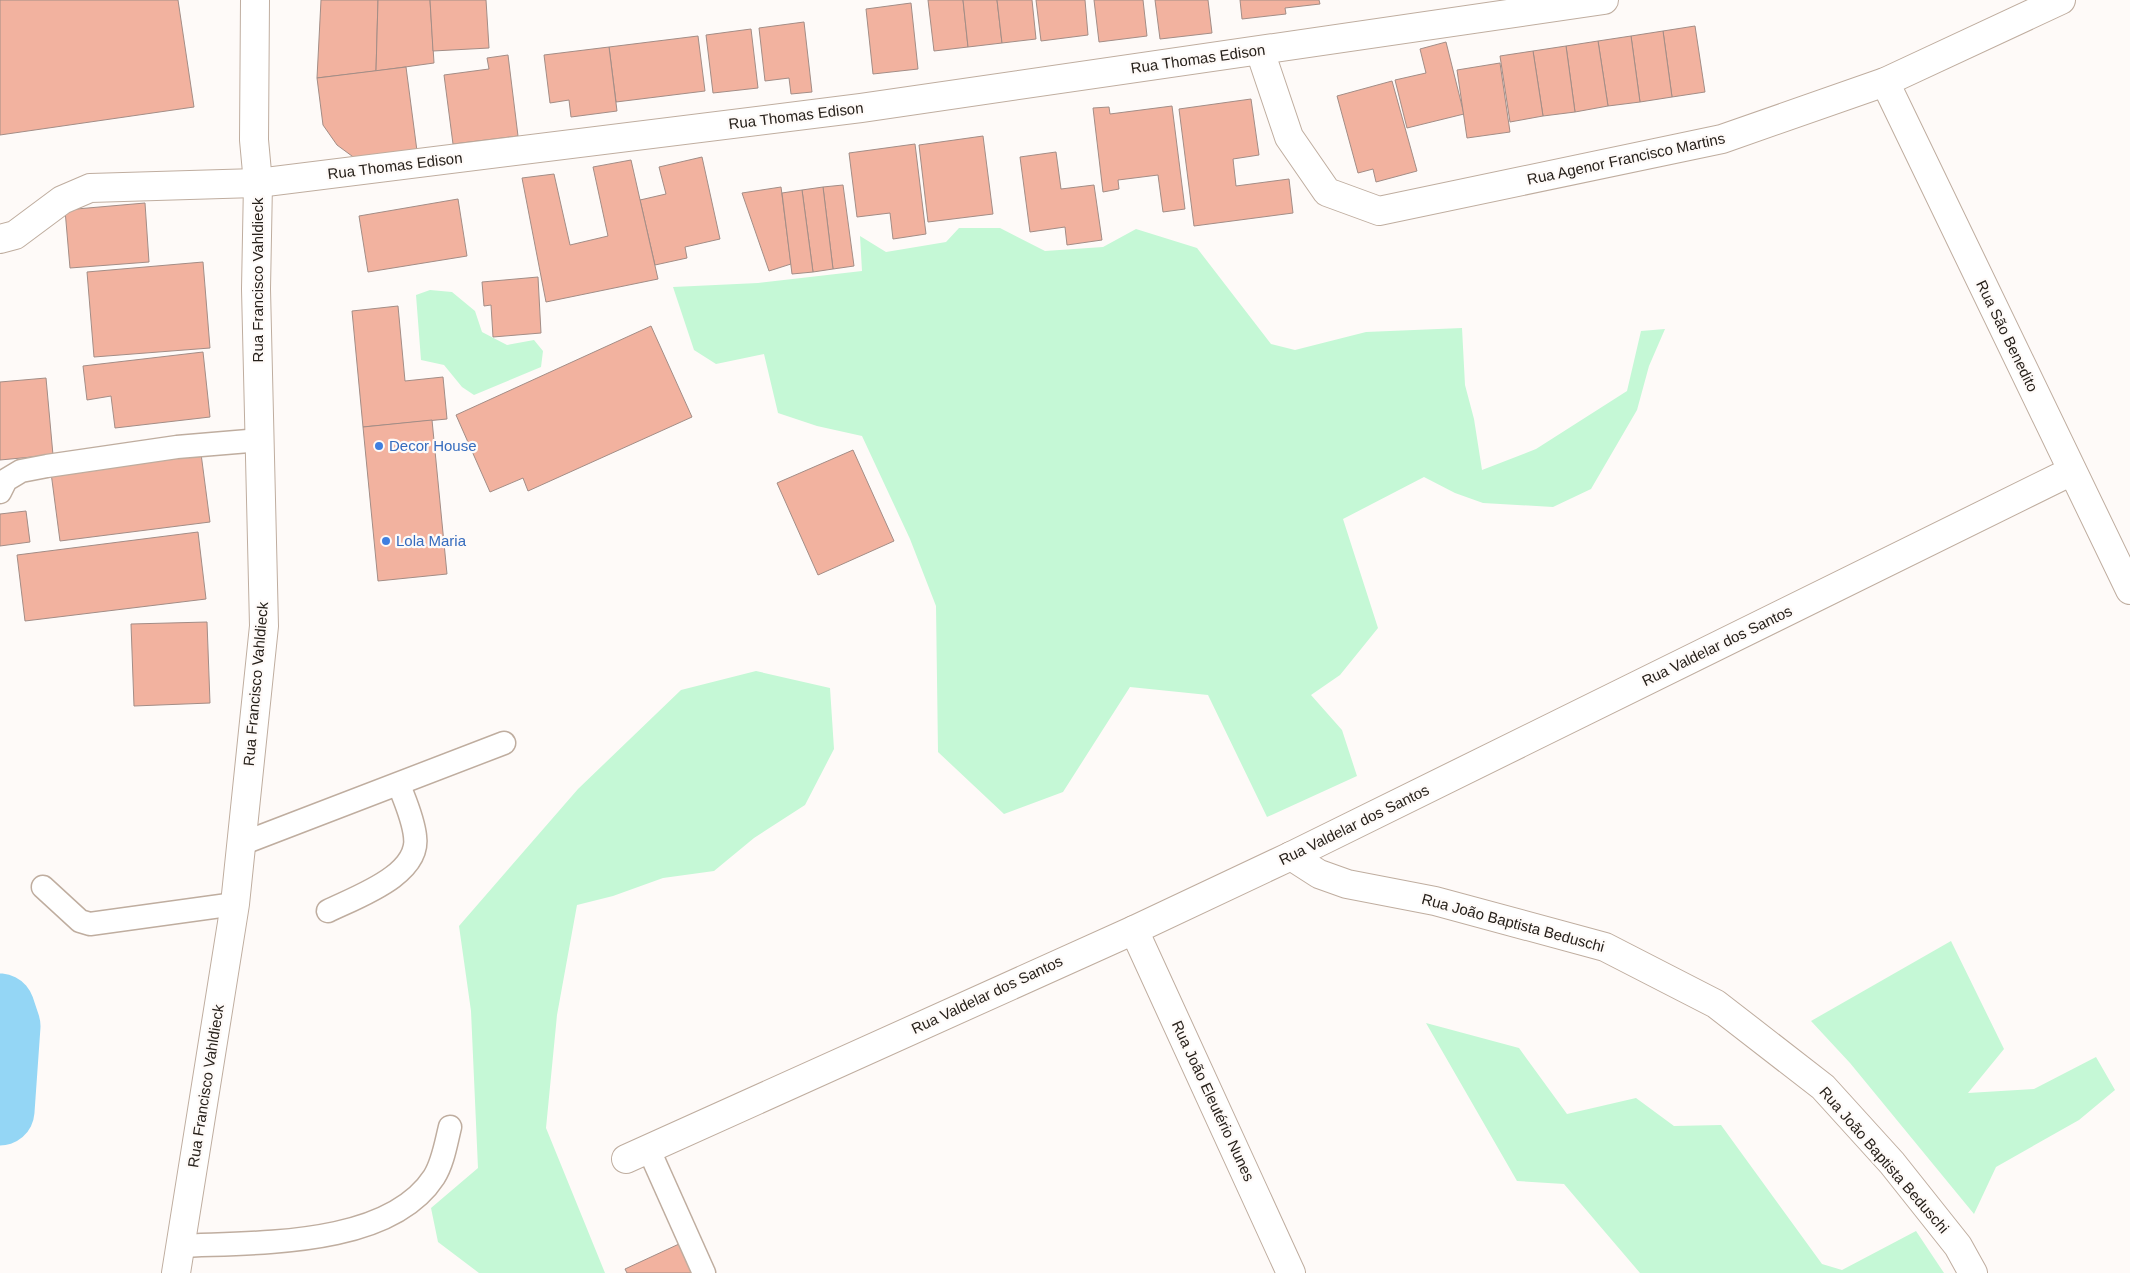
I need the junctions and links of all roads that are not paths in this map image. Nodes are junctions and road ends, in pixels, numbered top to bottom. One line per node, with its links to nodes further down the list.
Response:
1 (255, 0): 6 (street, Rua Francisco Vahldieck)
2 (1604, 0): 4 (street, Rua Thomas Edison)
3 (2062, 0): 5 (street, Rua Agenor Francisco Martins)
4 (1260, 51): 5 (street, Rua Agenor Francisco Martins); 6 (street, Rua Thomas Edison)
5 (1884, 82): 9 (street, Rua São Benedito)
6 (258, 183): 7 (street, Rua Thomas Edison); 8 (street, Rua Francisco Vahldieck)
7 (0, 239)
8 (260, 440): 10 (lane); 14 (street, Rua Francisco Vahldieck)
9 (2072, 471): 11 (street, Rua São Benedito); 15 (street, Rua Valdelar dos Santos)
10 (0, 492)
11 (2130, 590)
12 (504, 743): 13 (lane)
13 (399, 785): 14 (lane); 18 (lane)
14 (241, 844): 17 (street, Rua Francisco Vahldieck)
15 (1291, 856): 19 (street, Rua Valdelar dos Santos); 26 (street, Rua João Baptista Beduschi)
16 (43, 887): 17 (lane)
17 (235, 904): 22 (street, Rua Francisco Vahldieck)
18 (328, 911)
19 (1134, 930): 21 (street, Rua Valdelar dos Santos); 25 (street, Rua João Eleutério Nunes)
20 (450, 1127): 22 (lane)
21 (638, 1155): 24 (lane)
22 (180, 1246): 23 (street, Rua Francisco Vahldieck)
23 (176, 1273)
24 (704, 1273)
25 (1291, 1273)
26 (1973, 1273)

